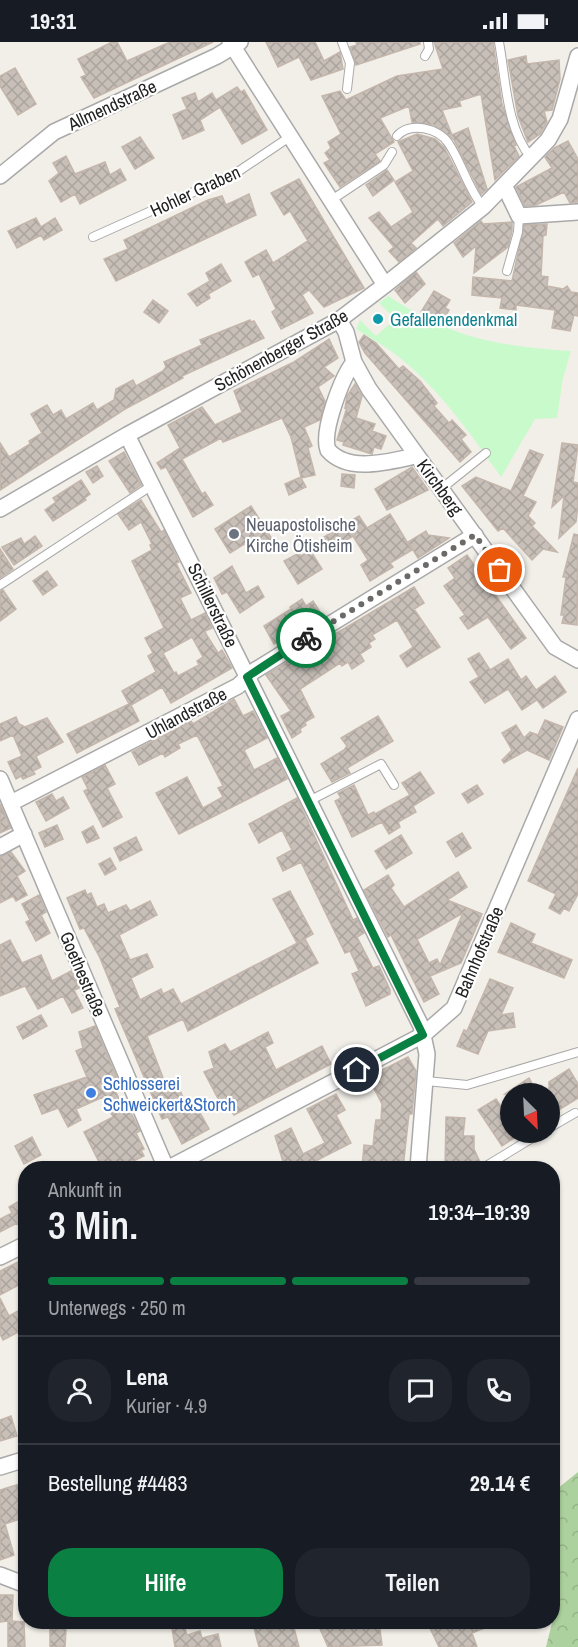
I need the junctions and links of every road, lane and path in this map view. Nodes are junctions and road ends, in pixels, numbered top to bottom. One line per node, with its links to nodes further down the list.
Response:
1 (342, 42): 8 (lane)
2 (428, 42): 5 (lane)
3 (499, 42): 12 (lane)
4 (234, 43): 9 (street); 13 (street, Allmendstraße)
5 (425, 56)
6 (578, 56): 7 (street, Schönenberger Straße)
7 (575, 82): 12 (street, Schönenberger Straße)
8 (347, 89)
9 (291, 136): 15 (street); 19 (lane, Hohler Graben)
10 (397, 136): 16 (lane)
11 (392, 152): 15 (lane)
12 (531, 158): 14 (street, Schönenberger Straße)
13 (0, 176)
14 (505, 186): 16 (street, Schönenberger Straße); 18 (street)
15 (330, 201): 21 (street)
16 (483, 207): 21 (street, Schönenberger Straße)
17 (578, 212): 18 (street)
18 (519, 216): 20 (lane)
19 (93, 237)
20 (507, 271)
21 (385, 285): 22 (street, Schönenberger Straße)
22 (339, 320): 23 (street, Kirchberg); 24 (street, Schönenberger Straße)
23 (354, 362): 26 (street, Kirchberg); 26 (street)
24 (127, 435): 27 (street, Schillerstraße); 29 (street, Schönenberger Straße)
25 (486, 453): 28 (lane)
26 (416, 456): 28 (street, Kirchberg)
27 (154, 484): 31 (lane); 33 (street, Schillerstraße)
28 (441, 489): 30 (street, Kirchberg)
29 (0, 509)
30 (475, 535): 32 (street, Kirchberg); 33 (street, Uhlandstraße)
31 (0, 585)
32 (578, 660)
33 (247, 677): 37 (street, Schillerstraße); 38 (street, Uhlandstraße)
34 (577, 724): 41 (street, Bahnhofstraße)
35 (0, 779): 38 (street, Goethestraße)
36 (394, 785): 37 (lane)
37 (308, 801): 41 (street, Schillerstraße)
38 (11, 803): 39 (street, Goethestraße)
39 (24, 834): 40 (street); 47 (street, Goethestraße)
40 (0, 847)
41 (423, 1035): 43 (street, Schillerstraße); 48 (street, Bahnhofstraße)
42 (578, 1052): 43 (lane)
43 (426, 1082): 49 (street, Schillerstraße)
44 (575, 1113): 45 (lane)
45 (560, 1122)
46 (524, 1143): 50 (lane)
47 (165, 1161)
48 (181, 1161)
49 (419, 1161)
50 (494, 1161)
51 (18, 1248): 52 (street)
52 (0, 1257)
53 (18, 1461): 54 (street)
54 (0, 1467)
55 (0, 1575): 56 (street)
56 (18, 1582)

